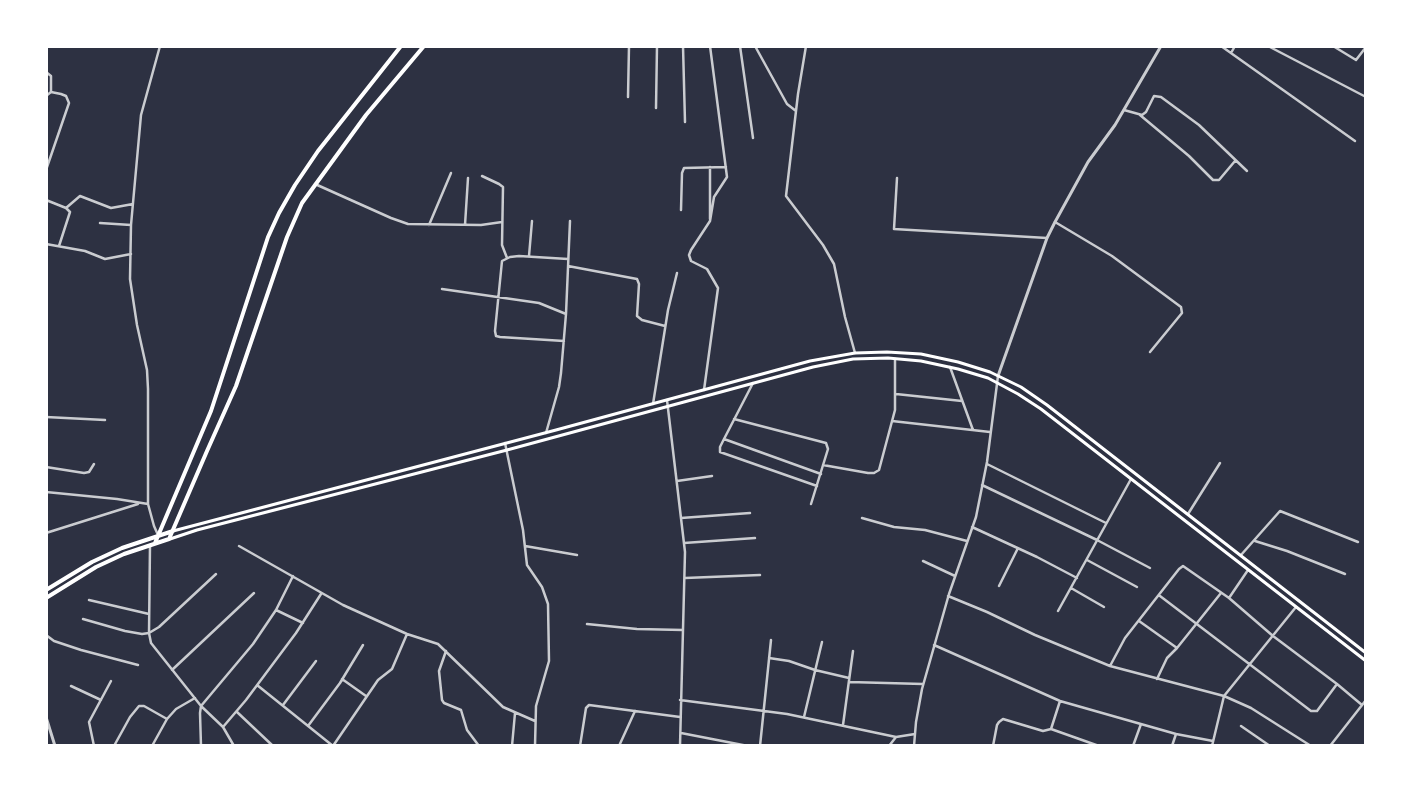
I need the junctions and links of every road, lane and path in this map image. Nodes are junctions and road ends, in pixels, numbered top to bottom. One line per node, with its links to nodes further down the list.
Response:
1 (160, 46): 41 (street)
2 (401, 46): 113 (highway)
3 (424, 46): 39 (highway)
4 (629, 46): 21 (street)
5 (657, 46): 23 (street)
6 (683, 46): 27 (street)
7 (710, 46): 32 (street)
8 (740, 46): 28 (street)
9 (755, 46): 25 (street)
10 (806, 46): 25 (street)
11 (1160, 46): 24 (street)
12 (1221, 46): 17 (street)
13 (1235, 46): 17 (street)
14 (1268, 46): 22 (street)
15 (1333, 46): 16 (street)
16 (1366, 47)
17 (1231, 54): 29 (street)
18 (46, 72): 19 (street)
19 (51, 92): 20 (street); 33 (street)
20 (46, 96)
21 (628, 97)
22 (1366, 97)
23 (656, 108)
24 (1124, 110): 26 (street); 48 (street)
25 (796, 111): 68 (street)
26 (1140, 115): 30 (street); 30 (street)
27 (685, 122)
28 (753, 138)
29 (1355, 141)
30 (1235, 161): 34 (street)
31 (710, 166): 32 (street); 43 (street); 46 (street)
32 (726, 166): 46 (street)
33 (46, 170)
34 (1247, 171)
35 (452, 173): 51 (street)
36 (482, 176): 47 (street)
37 (468, 178): 52 (street)
38 (897, 178): 53 (street)
39 (315, 184): 51 (street); 111 (highway)
40 (46, 200): 42 (street)
41 (133, 204): 42 (street); 50 (street)
42 (66, 208): 55 (street)
43 (681, 210)
44 (532, 221): 57 (street)
45 (570, 221): 59 (street)
46 (710, 221): 74 (street)
47 (502, 222): 52 (street); 58 (street)
48 (1055, 222): 53 (street); 67 (street)
49 (100, 223): 50 (street)
50 (131, 225): 56 (street)
51 (429, 225): 52 (street)
52 (465, 225)
53 (1047, 238): 71 (street)
54 (46, 244): 55 (street)
55 (59, 246): 56 (street)
56 (131, 254): 103 (street)
57 (529, 256): 58 (street); 59 (street)
58 (506, 258): 63 (street)
59 (569, 260): 60 (street)
60 (568, 266): 64 (street); 65 (street)
61 (677, 273): 65 (street)
62 (442, 289): 63 (street)
63 (498, 297): 64 (street); 66 (street)
64 (566, 314): 66 (street)
65 (665, 326): 78 (street)
66 (564, 341): 85 (street)
67 (1150, 352)
68 (855, 353): 71 (main road); 74 (main road)
69 (895, 358): 70 (main road); 73 (main road); 75 (street)
70 (950, 367): 72 (main road); 77 (street)
71 (998, 376): 72 (street); 106 (main road)
72 (997, 383): 86 (street); 97 (main road)
73 (753, 384): 79 (main road); 82 (street)
74 (704, 390): 76 (main road)
75 (896, 394): 77 (street); 83 (street)
76 (668, 400): 78 (main road); 79 (street)
77 (962, 401): 84 (street)
78 (653, 404): 85 (main road)
79 (668, 406): 89 (main road); 98 (street)
80 (46, 417): 81 (street)
81 (105, 420)
82 (734, 420): 87 (street); 93 (street)
83 (892, 421): 84 (street); 93 (street)
84 (973, 430): 86 (street)
85 (546, 432): 88 (main road)
86 (991, 432): 92 (street)
87 (724, 439): 95 (street); 100 (street)
88 (505, 443): 89 (street); 111 (main road)
89 (507, 450): 115 (main road); 124 (street)
90 (1220, 463): 106 (street)
91 (94, 464): 94 (street)
92 (986, 464): 99 (street); 109 (street)
93 (823, 465): 95 (street)
94 (46, 467)
95 (821, 474): 100 (street)
96 (712, 476): 98 (street)
97 (1131, 479): 109 (street); 131 (main road)
98 (677, 481): 107 (street)
99 (982, 485): 110 (street); 117 (street)
100 (817, 486): 104 (street)
101 (46, 492): 102 (street)
102 (140, 503): 103 (street); 112 (street)
103 (148, 504): 113 (street)
104 (811, 504)
105 (750, 513): 107 (street)
106 (1187, 515): 127 (main road)
107 (681, 518): 121 (street)
108 (862, 518): 116 (street)
109 (1106, 523): 117 (street)
110 (972, 527): 116 (street); 125 (street)
111 (173, 531): 113 (highway); 115 (highway)
112 (46, 533)
113 (158, 535): 120 (highway); 142 (highway)
114 (755, 538): 121 (street)
115 (169, 539): 120 (highway)
116 (968, 540): 136 (street)
117 (1097, 540): 128 (street); 130 (street)
118 (1254, 541): 119 (street); 127 (street); 133 (street)
119 (1358, 542)
120 (155, 543): 122 (highway)
121 (684, 543): 137 (street)
122 (150, 545): 148 (highway); 155 (street)
123 (238, 546): 135 (street)
124 (525, 546): 126 (street); 209 (street)
125 (1018, 548): 138 (street); 139 (street)
126 (577, 556)
127 (1240, 556): 173 (main road)
128 (1087, 560): 138 (street); 140 (street)
129 (923, 561): 136 (street)
130 (1150, 568)
131 (1248, 570): 149 (street); 152 (main road)
132 (216, 574): 162 (street)
133 (1345, 574)
134 (760, 575): 137 (street)
135 (293, 576): 145 (street); 153 (street)
136 (955, 576): 146 (street)
137 (685, 578): 161 (street)
138 (1077, 578): 141 (street)
139 (999, 586)
140 (1137, 587)
141 (1071, 588): 151 (street); 154 (street)
142 (46, 590)
143 (1221, 592): 147 (street); 149 (street); 160 (street)
144 (254, 593): 180 (street)
145 (321, 594): 158 (street); 164 (street)
146 (948, 596): 169 (street); 179 (street)
147 (1160, 596): 157 (street); 160 (street)
148 (46, 598)
149 (1229, 598): 165 (street)
150 (89, 600): 155 (street)
151 (1104, 607)
152 (1296, 608): 165 (street); 176 (main road)
153 (276, 610): 158 (street); 200 (street)
154 (1058, 612)
155 (149, 614): 162 (street)
156 (83, 619): 162 (street)
157 (1140, 621): 170 (street); 179 (street)
158 (303, 623): 187 (street)
159 (587, 624): 161 (street)
160 (1196, 624): 170 (street); 177 (street)
161 (683, 630): 195 (street)
162 (149, 633): 180 (street)
163 (46, 634): 178 (street)
164 (407, 634): 171 (street); 191 (street)
165 (1273, 636): 177 (street); 189 (street)
166 (771, 640): 174 (street)
167 (822, 642): 181 (street)
168 (363, 645): 182 (street)
169 (934, 645): 188 (street); 197 (street)
170 (1177, 648): 184 (street)
171 (446, 651): 204 (street); 229 (street)
172 (853, 651): 183 (street)
173 (1366, 653)
174 (768, 658): 181 (street); 201 (street)
175 (316, 661): 198 (street)
176 (1366, 661)
177 (1250, 664): 189 (street); 192 (street)
178 (138, 666)
179 (1110, 666): 184 (street)
180 (172, 670): 193 (street)
181 (815, 670): 183 (street); 207 (street)
182 (342, 678): 191 (street); 212 (street)
183 (849, 678): 186 (street)
184 (1157, 679): 192 (street)
185 (111, 681): 194 (street)
186 (849, 682): 188 (street); 211 (street)
187 (257, 684): 198 (street); 203 (street)
188 (923, 684): 217 (street)
189 (1337, 684): 199 (street)
190 (71, 686): 194 (street)
191 (366, 696): 228 (street)
192 (1224, 696): 220 (street); 245 (street)
193 (195, 698): 200 (street); 208 (street)
194 (100, 700): 222 (street)
195 (680, 700): 201 (street); 206 (street)
196 (1366, 700): 199 (street)
197 (1060, 701): 210 (street); 215 (street)
198 (283, 705): 212 (street)
199 (1362, 705): 246 (street)
200 (201, 706): 214 (street); 225 (street)
201 (764, 710): 207 (street); 236 (street)
202 (635, 711): 206 (street); 232 (street); 233 (street)
203 (237, 712): 214 (street); 227 (street)
204 (515, 713): 209 (street); 230 (street)
205 (46, 717): 221 (street)
206 (680, 717): 216 (street)
207 (804, 717): 211 (street)
208 (167, 719): 223 (street); 224 (street)
209 (536, 721): 231 (street)
210 (1141, 724): 218 (street); 241 (street)
211 (843, 725): 219 (street)
212 (308, 726): 228 (street)
213 (1241, 726): 244 (street)
214 (223, 727): 226 (street)
215 (1051, 729): 239 (street); 240 (street)
216 (680, 733): 234 (street); 235 (street)
217 (915, 734): 219 (street); 238 (street)
218 (1176, 734): 220 (street); 242 (street)
219 (896, 737): 237 (street)
220 (1213, 741): 243 (street)
221 (55, 746)
222 (94, 746)
223 (114, 746)
224 (152, 746)
225 (201, 746)
226 (234, 746)
227 (273, 746)
228 (333, 746)
229 (478, 746)
230 (512, 746)
231 (535, 746)
232 (580, 746)
233 (619, 746)
234 (680, 746)
235 (748, 746)
236 (760, 746)
237 (889, 746)
238 (914, 746)
239 (993, 746)
240 (1099, 746)
241 (1133, 746)
242 (1172, 746)
243 (1212, 746)
244 (1270, 746)
245 (1311, 746)
246 (1330, 746)

